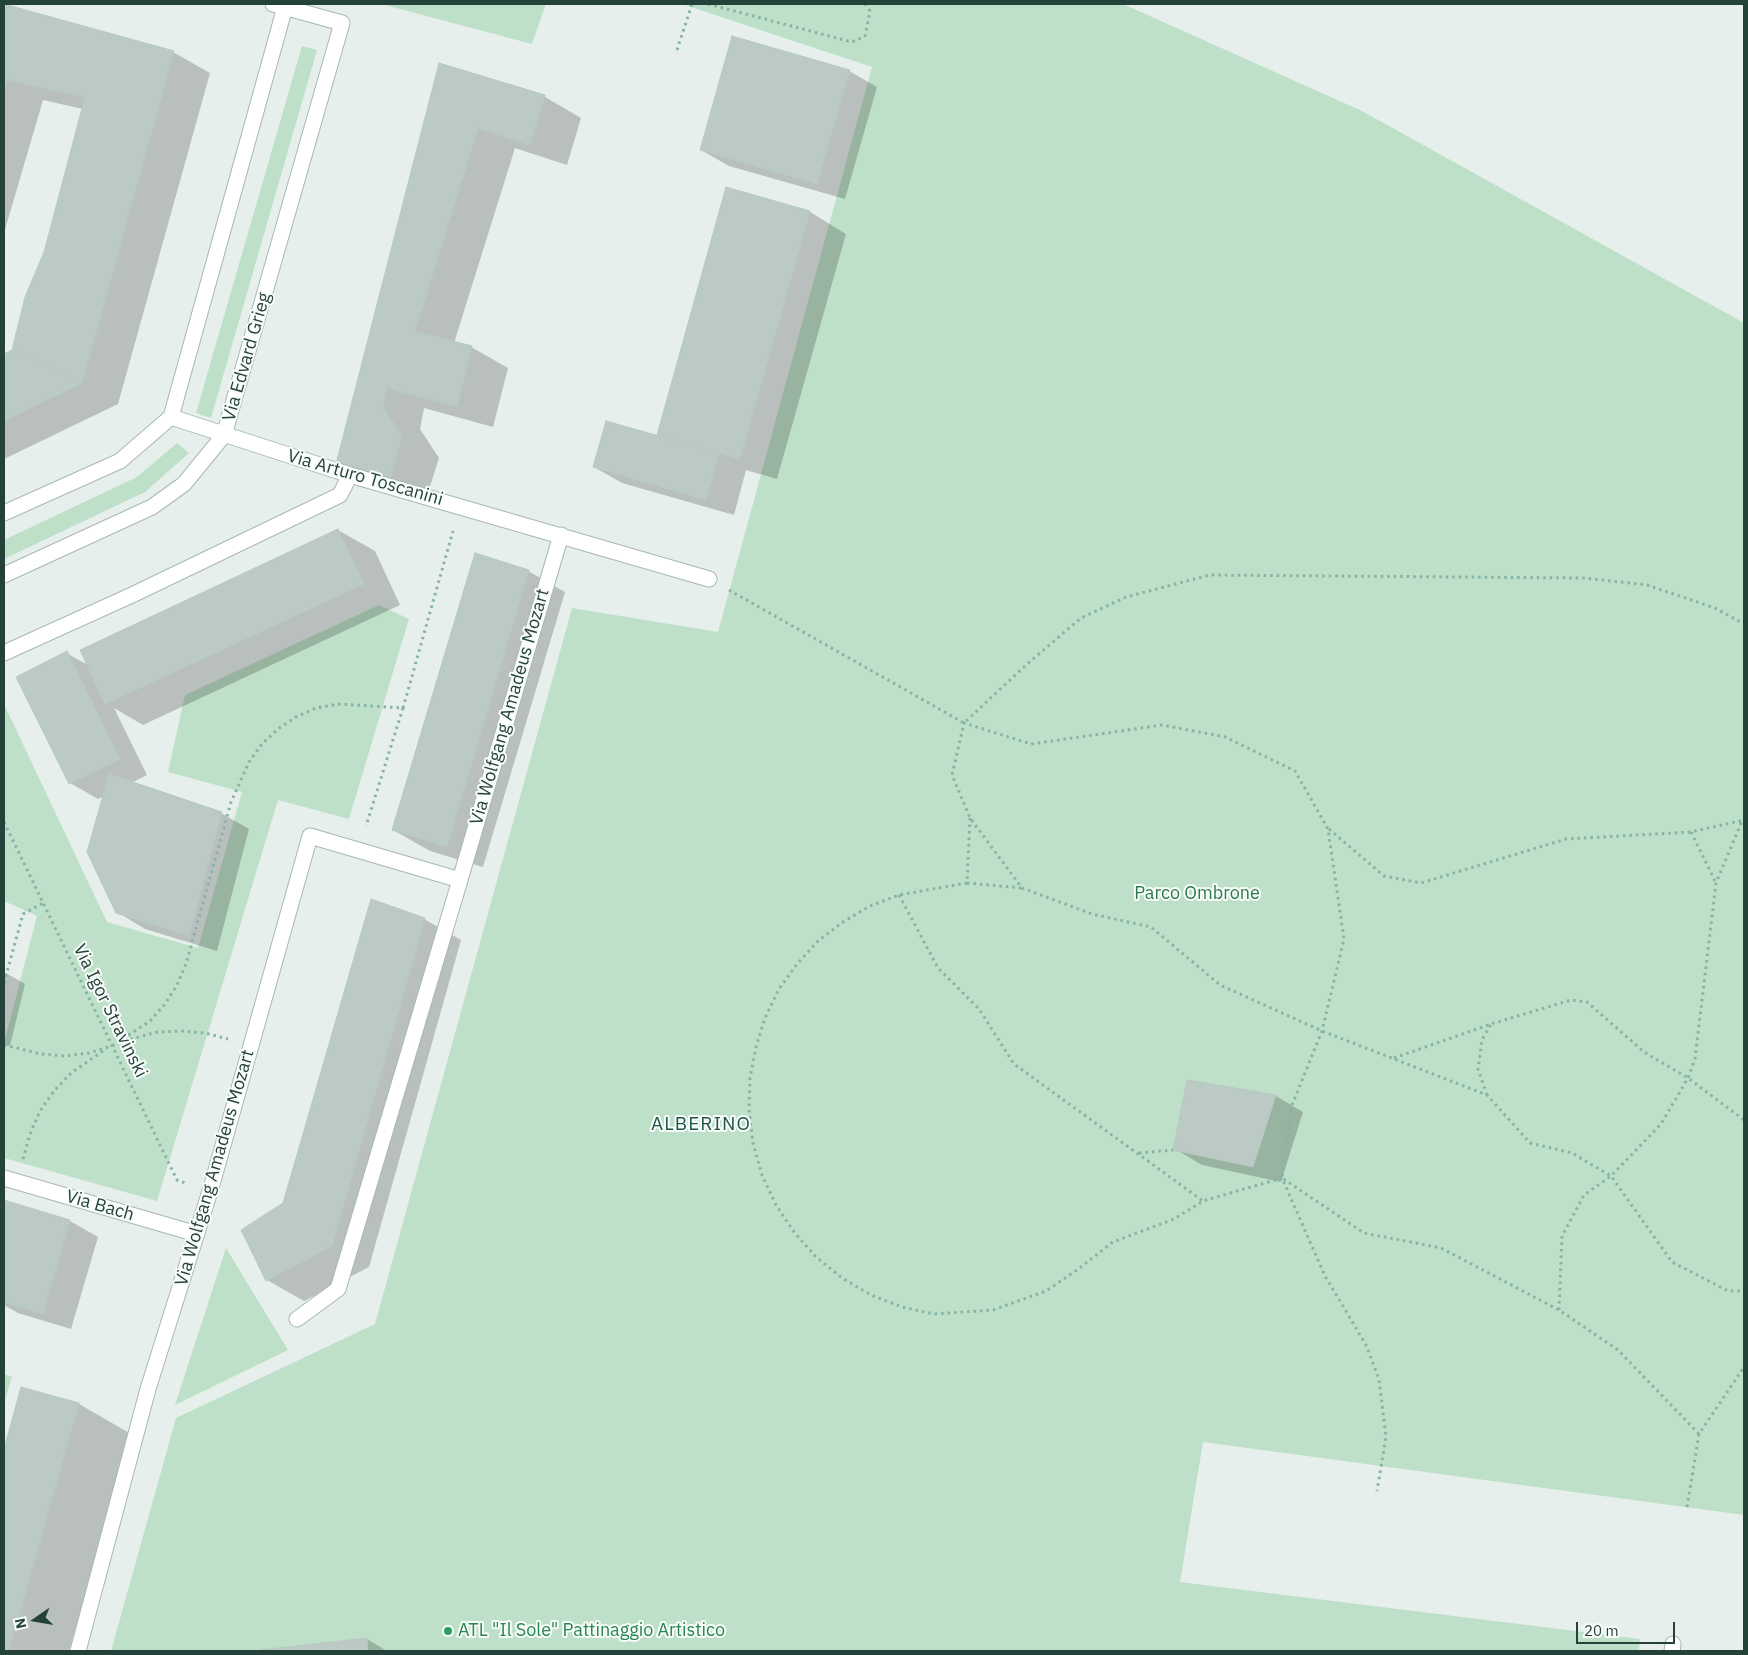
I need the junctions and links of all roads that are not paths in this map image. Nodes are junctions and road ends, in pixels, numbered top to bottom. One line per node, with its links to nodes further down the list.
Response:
1 (279, 6): 2 (street); 3 (street, Via Edvard Grieg)
2 (171, 417): 3 (street, Via Arturo Toscanini); 5 (street)
3 (224, 435): 4 (street, Via Arturo Toscanini); 7 (street, Via Edvard Grieg)
4 (350, 474): 6 (street, Via Arturo Toscanini); 9 (street)
5 (4, 513)
6 (561, 535): 8 (street, Via Arturo Toscanini); 10 (street, Via Wolfgang Amadeus Mozart)
7 (4, 575)
8 (709, 579)
9 (4, 653)
10 (460, 880): 12 (street, Via Wolfgang Amadeus Mozart); 13 (street, Via Wolfgang Amadeus Mozart)
11 (4, 1178): 12 (street, Via Bach)
12 (197, 1234): 14 (street, Via Wolfgang Amadeus Mozart)
13 (297, 1319)
14 (78, 1651)

